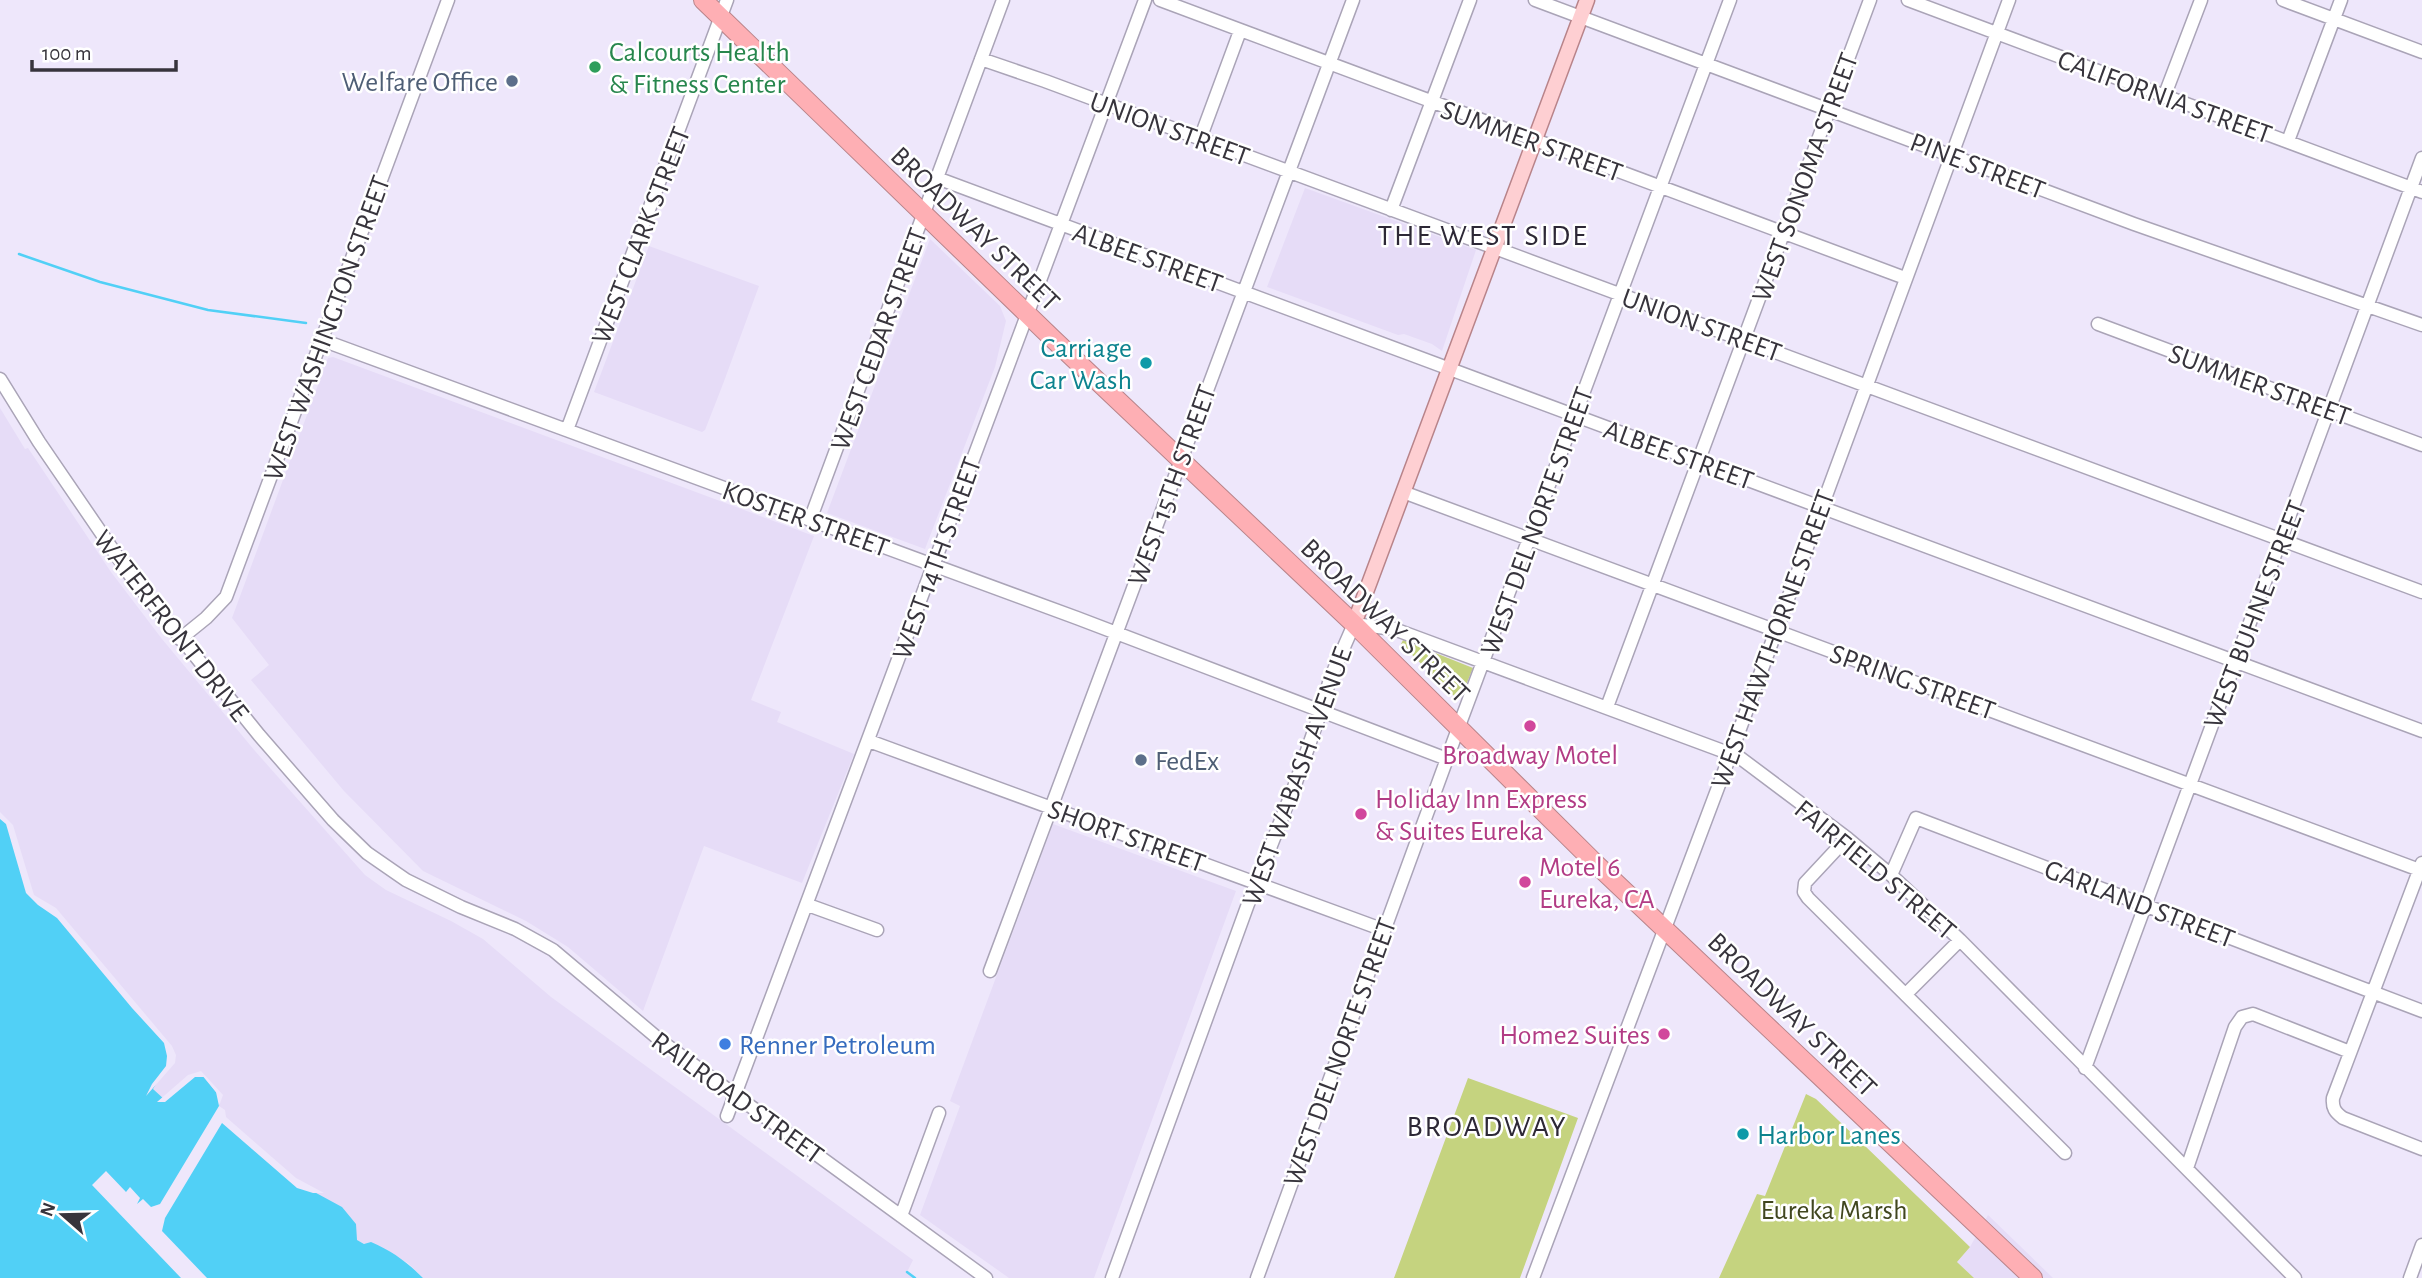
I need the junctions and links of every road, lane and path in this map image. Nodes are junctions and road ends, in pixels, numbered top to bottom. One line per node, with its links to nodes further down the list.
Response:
1 (448, 0): 52 (street, WEST WASHINGTON STREET)
2 (703, 0): 19 (highway, BROADWAY STREET)
3 (727, 0): 19 (street, WEST CLARK STREET)
4 (1003, 0): 24 (street, WEST CEDAR STREET)
5 (1145, 0): 29 (street, WEST 14TH STREET)
6 (1160, 0): 21 (street, SUMMER STREET)
7 (1353, 0): 25 (street, WEST 15TH STREET)
8 (1470, 0): 28 (street)
9 (1535, 0): 18 (street, PINE STREET)
10 (1587, 0): 18 (main road, WEST WABASH AVENUE)
11 (1730, 0): 26 (street, WEST DEL NORTE STREET)
12 (1870, 0): 30 (street, WEST SONOMA STREET)
13 (1908, 0): 22 (street, CALIFORNIA STREET)
14 (2009, 0): 22 (street, WEST HAWTHORNE STREET)
15 (2201, 0): 27 (street)
16 (2283, 0): 20 (street)
17 (2341, 0): 20 (street)
18 (1581, 17): 26 (street, PINE STREET); 32 (main road, WEST WABASH AVENUE)
19 (721, 18): 41 (highway, BROADWAY STREET); 59 (street, WEST CLARK STREET)
20 (2334, 19): 23 (street); 33 (street)
21 (1240, 31): 25 (street, SUMMER STREET); 31 (street)
22 (1997, 33): 27 (street, CALIFORNIA STREET); 34 (street, WEST HAWTHORNE STREET)
23 (2422, 52)
24 (981, 59): 29 (street, UNION STREET); 37 (street, WEST CEDAR STREET)
25 (1329, 64): 28 (street, SUMMER STREET); 36 (street, WEST 15TH STREET)
26 (1706, 64): 30 (street, PINE STREET); 38 (street, WEST DEL NORTE STREET)
27 (2164, 97): 33 (street, CALIFORNIA STREET)
28 (1432, 102): 32 (street, SUMMER STREET); 40 (street)
29 (1105, 104): 31 (street, UNION STREET); 42 (street, WEST 14TH STREET)
30 (1829, 109): 34 (street, PINE STREET); 43 (street, WEST SONOMA STREET)
31 (1200, 139): 36 (street, UNION STREET)
32 (1535, 141): 38 (street, SUMMER STREET); 44 (main road, WEST WABASH AVENUE)
33 (2288, 141): 39 (street, CALIFORNIA STREET)
34 (1952, 155): 45 (street, WEST HAWTHORNE STREET); 48 (street, PINE STREET)
35 (2422, 158): 39 (street, WEST BUHNE STREET)
36 (1288, 172): 40 (street, UNION STREET); 46 (street, WEST 15TH STREET)
37 (937, 178): 41 (street, WEST CEDAR STREET); 42 (street, ALBEE STREET)
38 (1660, 187): 43 (street, SUMMER STREET); 47 (street, WEST DEL NORTE STREET)
39 (2417, 190): 48 (street, WEST BUHNE STREET)
40 (1391, 210): 44 (street, UNION STREET)
41 (924, 213): 49 (highway, BROADWAY STREET); 65 (street, WEST CEDAR STREET)
42 (1060, 224): 46 (street, ALBEE STREET); 49 (street, WEST 14TH STREET)
43 (1783, 233): 45 (street, SUMMER STREET); 53 (street, WEST SONOMA STREET)
44 (1496, 247): 47 (street, UNION STREET); 54 (main road, WEST WABASH AVENUE)
45 (1905, 278): 56 (street, WEST HAWTHORNE STREET)
46 (1243, 292): 54 (street, ALBEE STREET); 61 (street, WEST 15TH STREET)
47 (1621, 294): 53 (street, UNION STREET); 58 (street, WEST DEL NORTE STREET)
48 (2368, 305): 51 (street, PINE STREET); 57 (street, WEST BUHNE STREET)
49 (1027, 314): 61 (highway, BROADWAY STREET); 68 (street, WEST 14TH STREET)
50 (2098, 324): 57 (street, SUMMER STREET)
51 (2422, 325)
52 (322, 340): 59 (street, KOSTER STREET); 74 (street, WEST WASHINGTON STREET)
53 (1744, 340): 56 (street, UNION STREET); 62 (street, WEST SONOMA STREET)
54 (1450, 370): 58 (street, ALBEE STREET); 63 (main road, WEST WABASH AVENUE)
55 (0, 379): 74 (street, WATERFRONT DRIVE)
56 (1866, 385): 64 (street, WEST HAWTHORNE STREET); 67 (street, UNION STREET)
57 (2330, 410): 60 (street, SUMMER STREET); 67 (street, WEST BUHNE STREET)
58 (1575, 416): 62 (street, ALBEE STREET); 66 (street, WEST DEL NORTE STREET)
59 (567, 430): 65 (street, KOSTER STREET)
60 (2422, 445)
61 (1182, 461): 71 (highway, BROADWAY STREET); 73 (street, WEST 15TH STREET)
62 (1698, 461): 64 (street, ALBEE STREET); 69 (street, WEST SONOMA STREET)
63 (1403, 492): 66 (street, SPRING STREET); 71 (main road, WEST WABASH AVENUE)
64 (1821, 506): 72 (street, WEST HAWTHORNE STREET); 75 (street, ALBEE STREET)
65 (810, 520): 68 (street, KOSTER STREET)
66 (1529, 539): 69 (street, SPRING STREET); 76 (street, WEST DEL NORTE STREET)
67 (2282, 540): 70 (street, UNION STREET); 75 (street, WEST BUHNE STREET)
68 (934, 565): 73 (street, KOSTER STREET); 81 (street, WEST 14TH STREET)
69 (1652, 585): 72 (street, SPRING STREET); 77 (street, WEST SONOMA STREET)
70 (2422, 592)
71 (1354, 624): 76 (street, FAIRFIELD STREET); 78 (street, WEST WABASH AVENUE); 79 (highway, BROADWAY STREET)
72 (1775, 630): 82 (street, WEST HAWTHORNE STREET); 84 (street, SPRING STREET)
73 (1116, 634): 78 (street, KOSTER STREET); 85 (street, WEST 15TH STREET)
74 (180, 639): 92 (street, WATERFRONT DRIVE)
75 (2235, 661): 80 (street, ALBEE STREET); 84 (street, WEST BUHNE STREET)
76 (1484, 663): 77 (street, FAIRFIELD STREET); 79 (street, WEST DEL NORTE STREET)
77 (1607, 708): 82 (street, FAIRFIELD STREET)
78 (1321, 711): 83 (street, KOSTER STREET); 89 (street, WEST WABASH AVENUE)
79 (1459, 726): 83 (street, WEST DEL NORTE STREET); 93 (highway, BROADWAY STREET)
80 (2422, 731)
81 (869, 741): 85 (street, SHORT STREET); 91 (street, WEST 14TH STREET)
82 (1731, 753): 86 (street, FAIRFIELD STREET); 93 (street, WEST HAWTHORNE STREET)
83 (1447, 759): 95 (street, WEST DEL NORTE STREET)
84 (2190, 784): 87 (street, SPRING STREET); 90 (street, WEST BUHNE STREET)
85 (1051, 807): 89 (street, SHORT STREET); 97 (street, WEST 15TH STREET)
86 (1847, 838): 88 (street, FAIRFIELD STREET); 98 (street)
87 (2421, 868): 99 (street)
88 (1891, 875): 90 (street, GARLAND STREET); 96 (street, FAIRFIELD STREET)
89 (1258, 883): 95 (street, SHORT STREET); 112 (street, WEST WABASH AVENUE)
90 (2146, 904): 99 (street, GARLAND STREET); 102 (street, WEST BUHNE STREET)
91 (808, 905): 94 (street); 103 (street, WEST 14TH STREET)
92 (491, 919): 103 (street, RAILROAD STREET)
93 (1664, 926): 114 (street, WEST HAWTHORNE STREET); 115 (highway, BROADWAY STREET)
94 (877, 930)
95 (1384, 930): 113 (street, WEST DEL NORTE STREET)
96 (1960, 940): 98 (street); 102 (street, FAIRFIELD STREET)
97 (990, 971)
98 (1906, 993): 107 (street)
99 (2373, 993): 100 (street, GARLAND STREET); 101 (street)
100 (2422, 1011)
101 (2350, 1052): 106 (street); 108 (street)
102 (2085, 1068): 108 (street, FAIRFIELD STREET)
103 (736, 1096): 105 (street, WEST 14TH STREET); 109 (street, RAILROAD STREET)
104 (939, 1113): 109 (street)
105 (727, 1116)
106 (2422, 1149)
107 (2064, 1153)
108 (2187, 1168): 116 (street, FAIRFIELD STREET)
109 (901, 1216): 111 (street, RAILROAD STREET)
110 (2422, 1245): 117 (street)
111 (986, 1278)
112 (1112, 1278)
113 (1256, 1278)
114 (1533, 1278)
115 (2033, 1278)
116 (2295, 1278)
117 (2410, 1278)

